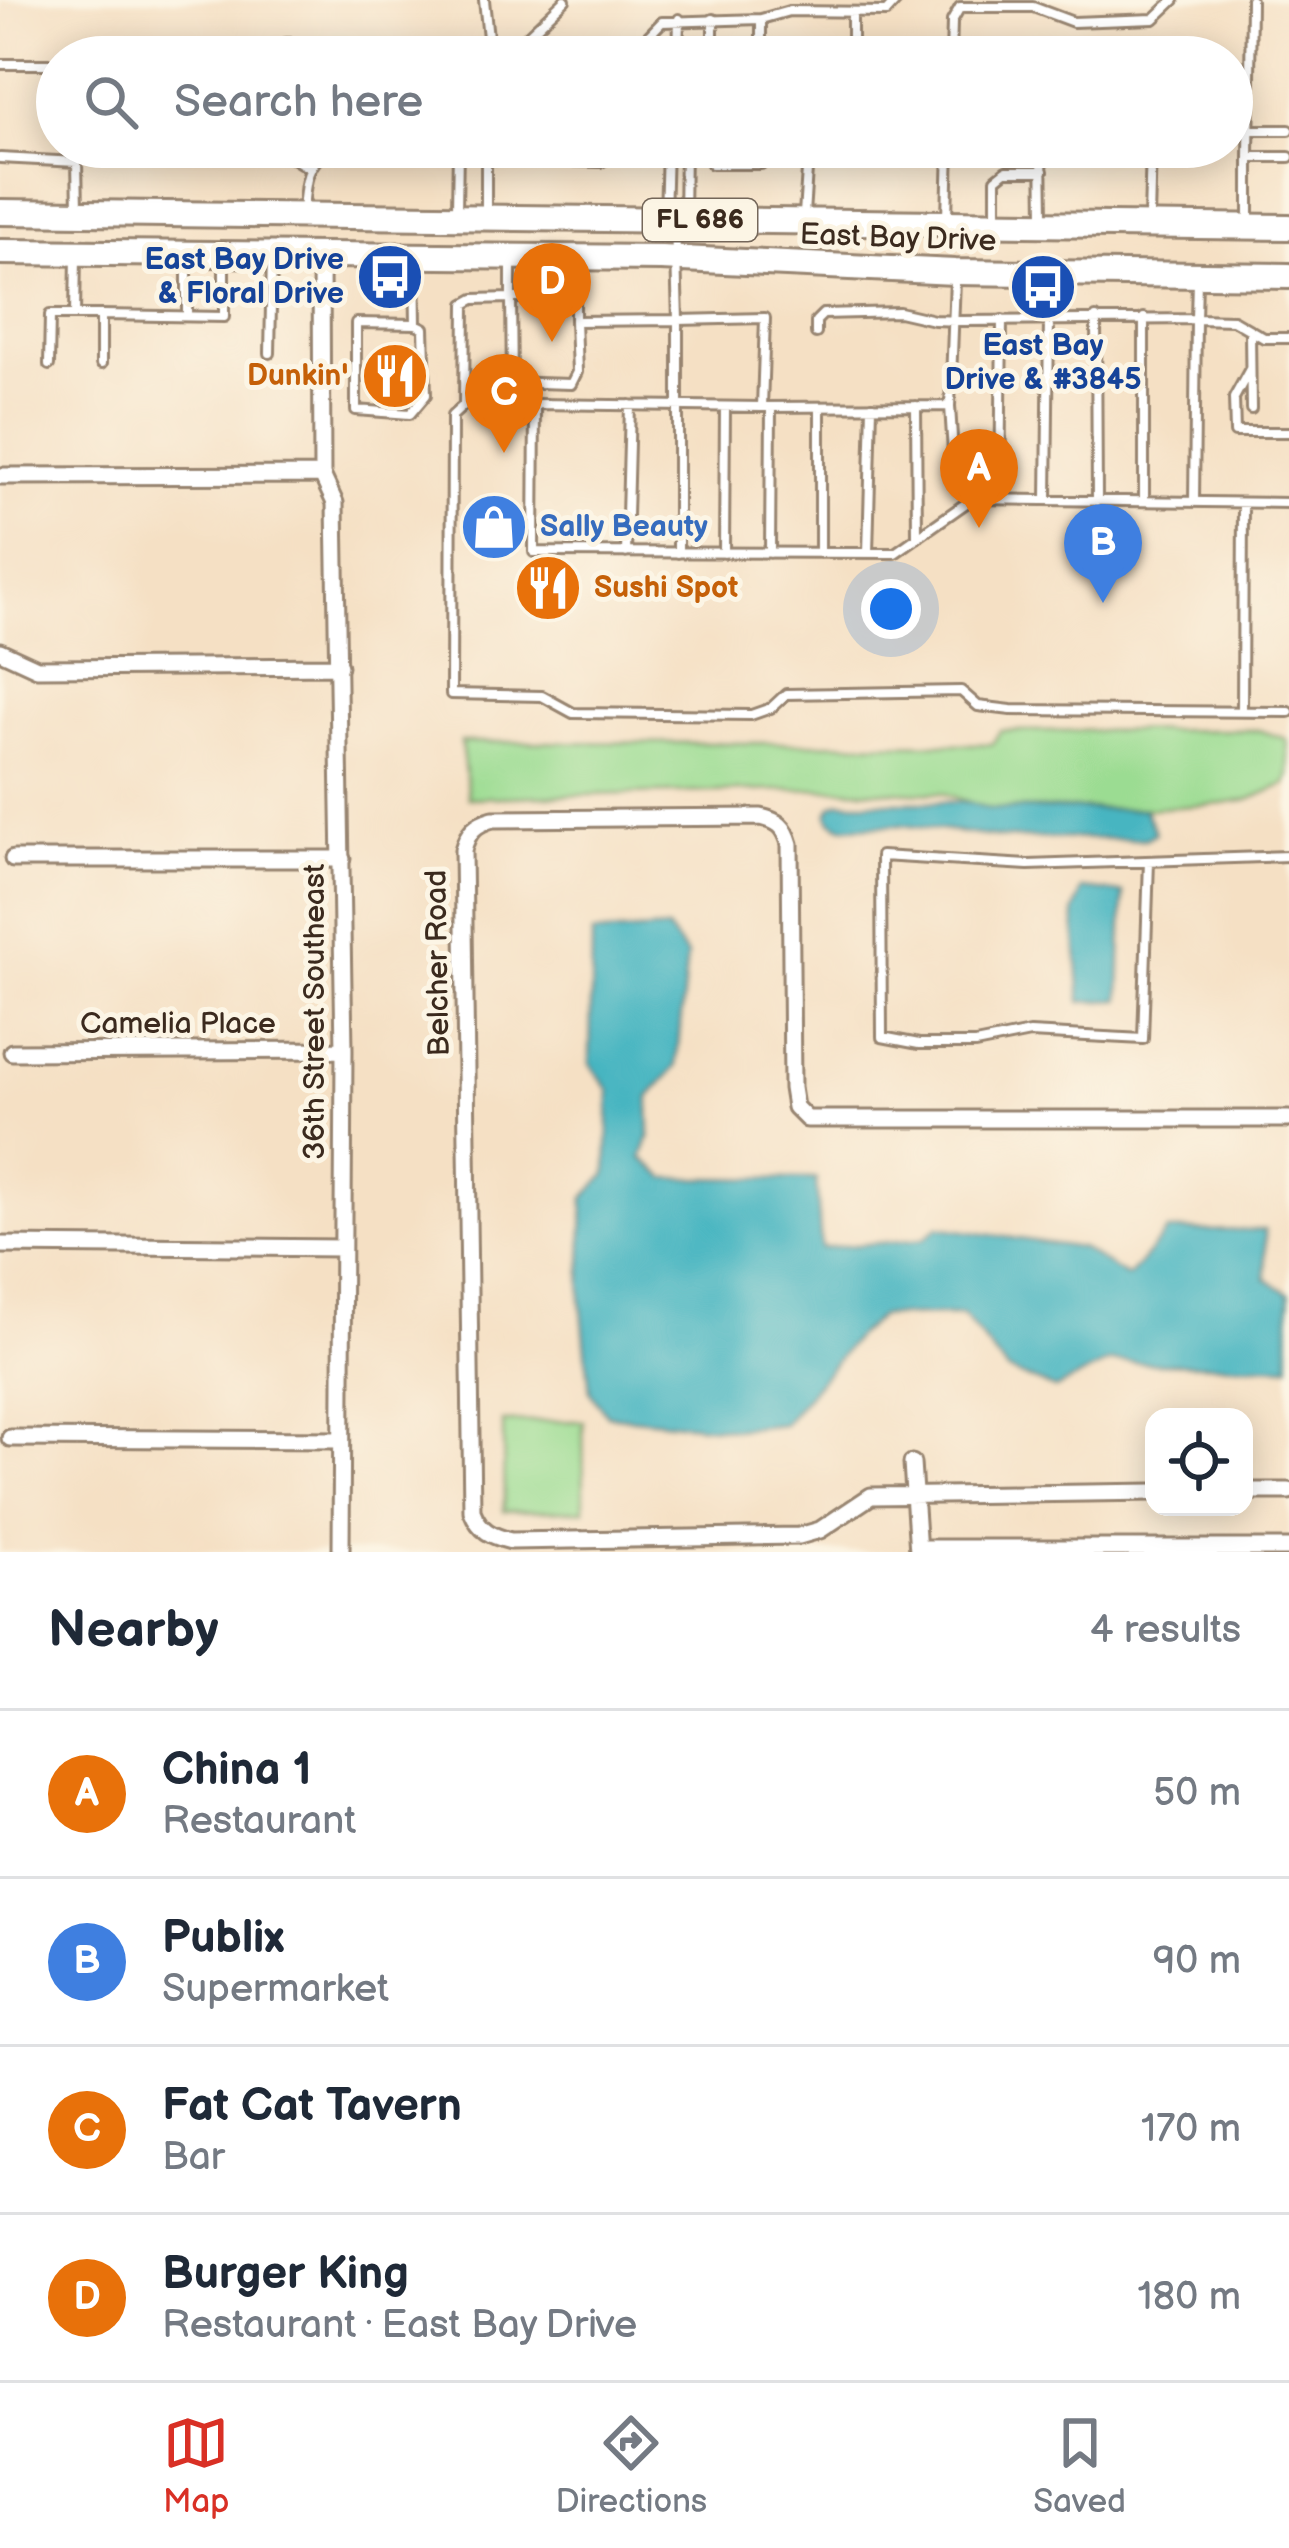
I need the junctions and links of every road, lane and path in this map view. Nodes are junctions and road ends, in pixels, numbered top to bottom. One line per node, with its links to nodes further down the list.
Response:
1 (484, 0): 11 (lane)
2 (565, 0): 12 (lane)
3 (897, 0): 7 (lane)
4 (1174, 0): 6 (lane)
5 (1251, 0): 19 (lane)
6 (958, 3): 18 (lane)
7 (852, 12): 10 (lane); 17 (lane)
8 (679, 19): 9 (lane); 13 (lane); 14 (lane)
9 (713, 19): 10 (lane); 15 (lane)
10 (761, 19): 16 (lane)
11 (486, 36)
12 (527, 36)
13 (648, 36)
14 (679, 36)
15 (713, 36)
16 (761, 36)
17 (852, 36)
18 (952, 36)
19 (1251, 36)
20 (0, 64): 21 (lane)
21 (36, 64)
22 (1253, 130): 23 (lane)
23 (1289, 130)
24 (1289, 157): 26 (lane)
25 (0, 158): 27 (lane)
26 (1253, 158)
27 (36, 160)
28 (77, 168): 41 (lane)
29 (309, 168): 42 (lane)
30 (458, 168): 43 (lane)
31 (487, 168): 44 (lane)
32 (669, 168): 45 (lane)
33 (682, 168): 45 (lane)
34 (808, 168): 46 (lane)
35 (948, 168): 47 (lane)
36 (1043, 168): 39 (lane)
37 (1150, 168): 50 (lane)
38 (1249, 168): 51 (lane)
39 (1043, 171): 48 (lane); 49 (lane)
40 (0, 212): 41 (main road, East Bay Drive / FL 686)
41 (77, 213): 42 (main road, East Bay Drive / FL 686)
42 (303, 215): 43 (main road, East Bay Drive / FL 686); 56 (main road)
43 (457, 217): 44 (main road, East Bay Drive / FL 686)
44 (486, 217): 45 (main road, East Bay Drive / FL 686)
45 (675, 220): 46 (main road, East Bay Drive / FL 686); 62 (lane)
46 (803, 221): 47 (main road, East Bay Drive / FL 686)
47 (947, 224): 48 (main road, East Bay Drive / FL 686)
48 (996, 224): 49 (main road, East Bay Drive / FL 686)
49 (1044, 225): 50 (main road, East Bay Drive / FL 686)
50 (1149, 226): 51 (main road, East Bay Drive / FL 686)
51 (1249, 227): 52 (main road, East Bay Drive / FL 686)
52 (1289, 227)
53 (0, 252): 54 (main road, East Bay Drive / FL 686)
54 (76, 253): 55 (main road, East Bay Drive / FL 686); 68 (lane)
55 (187, 254): 56 (main road, East Bay Drive / FL 686); 70 (lane)
56 (230, 254): 57 (main road, East Bay Drive / FL 686); 70 (lane)
57 (272, 255): 58 (main road, East Bay Drive / FL 686); 83 (lane)
58 (321, 255): 59 (main road, East Bay Drive / FL 686); 102 (street, 36th Street Southeast)
59 (415, 256): 60 (main road, East Bay Drive / FL 686); 79 (lane)
60 (510, 257): 61 (main road, East Bay Drive / FL 686); 66 (lane)
61 (575, 257): 62 (main road, East Bay Drive / FL 686); 67 (lane)
62 (676, 259): 63 (main road, East Bay Drive / FL 686); 75 (lane)
63 (955, 272): 64 (main road, East Bay Drive / FL 686); 76 (lane)
64 (1197, 275): 65 (main road, East Bay Drive / FL 686); 74 (lane)
65 (1289, 276)
66 (512, 298): 67 (lane); 87 (lane); 88 (lane)
67 (574, 298): 78 (lane)
68 (75, 315): 69 (lane); 84 (lane)
69 (101, 315): 70 (lane); 85 (lane)
70 (187, 316)
71 (1096, 318): 72 (lane); 73 (lane); 106 (lane)
72 (1144, 318): 74 (lane); 107 (lane)
73 (1049, 319): 77 (lane); 105 (lane)
74 (1196, 319): 81 (lane); 108 (lane)
75 (678, 320): 78 (lane); 92 (lane); 98 (lane)
76 (952, 320): 77 (lane); 80 (lane); 95 (lane)
77 (1002, 320): 104 (lane)
78 (575, 321): 88 (lane)
79 (416, 324): 79 (lane)
80 (816, 333)
81 (1250, 333): 82 (lane); 86 (lane)
82 (1289, 338)
83 (270, 353)
84 (50, 364)
85 (100, 364)
86 (1250, 369): 99 (lane); 100 (lane)
87 (464, 381): 88 (lane); 90 (lane)
88 (512, 384)
89 (535, 404): 90 (lane); 91 (lane); 112 (lane)
90 (464, 405): 120 (lane)
91 (630, 405): 92 (lane); 112 (lane)
92 (678, 405): 96 (lane); 113 (lane)
93 (872, 406): 94 (lane); 97 (lane); 117 (lane)
94 (916, 406): 95 (lane); 111 (lane)
95 (950, 406): 103 (lane)
96 (725, 407): 98 (lane); 114 (lane)
97 (820, 407): 98 (lane); 116 (lane)
98 (767, 408): 115 (lane)
99 (1251, 409)
100 (1289, 432)
101 (0, 476): 102 (street)
102 (322, 476): 119 (street, 36th Street Southeast)
103 (972, 499): 104 (lane); 111 (lane)
104 (1000, 499): 105 (lane)
105 (1047, 500): 106 (lane)
106 (1097, 501): 107 (lane)
107 (1144, 501): 108 (lane)
108 (1194, 502): 109 (lane)
109 (1243, 502): 110 (lane); 120 (lane)
110 (1289, 502)
111 (917, 538): 117 (lane)
112 (626, 553): 113 (lane)
113 (678, 553): 114 (lane)
114 (724, 553): 115 (lane)
115 (770, 553): 116 (lane)
116 (820, 553): 117 (lane)
117 (868, 553)
118 (0, 651): 119 (street)
119 (339, 666): 124 (street, 36th Street Southeast)
120 (1242, 711): 121 (lane)
121 (1289, 712)
122 (1289, 856): 125 (lane)
123 (14, 860): 124 (street)
124 (342, 860): 126 (street, 36th Street Southeast)
125 (1149, 861): 125 (lane)
126 (344, 1050): 127 (street, Camelia Place); 130 (street, 36th Street Southeast)
127 (12, 1052)
128 (1289, 1119): 137 (street, Belcher Road)
129 (0, 1245): 130 (street)
130 (342, 1248): 132 (street, 36th Street Southeast)
131 (10, 1438): 132 (street)
132 (341, 1440): 142 (street, 36th Street Southeast)
133 (913, 1463): 137 (street)
134 (1253, 1491): 135 (street)
135 (1289, 1491)
136 (1145, 1492): 137 (street, Belcher Road)
137 (916, 1495): 141 (street)
138 (1289, 1548): 140 (street)
139 (1033, 1549): 140 (street); 141 (street)
140 (1173, 1549)
141 (918, 1550)
142 (341, 1552)

